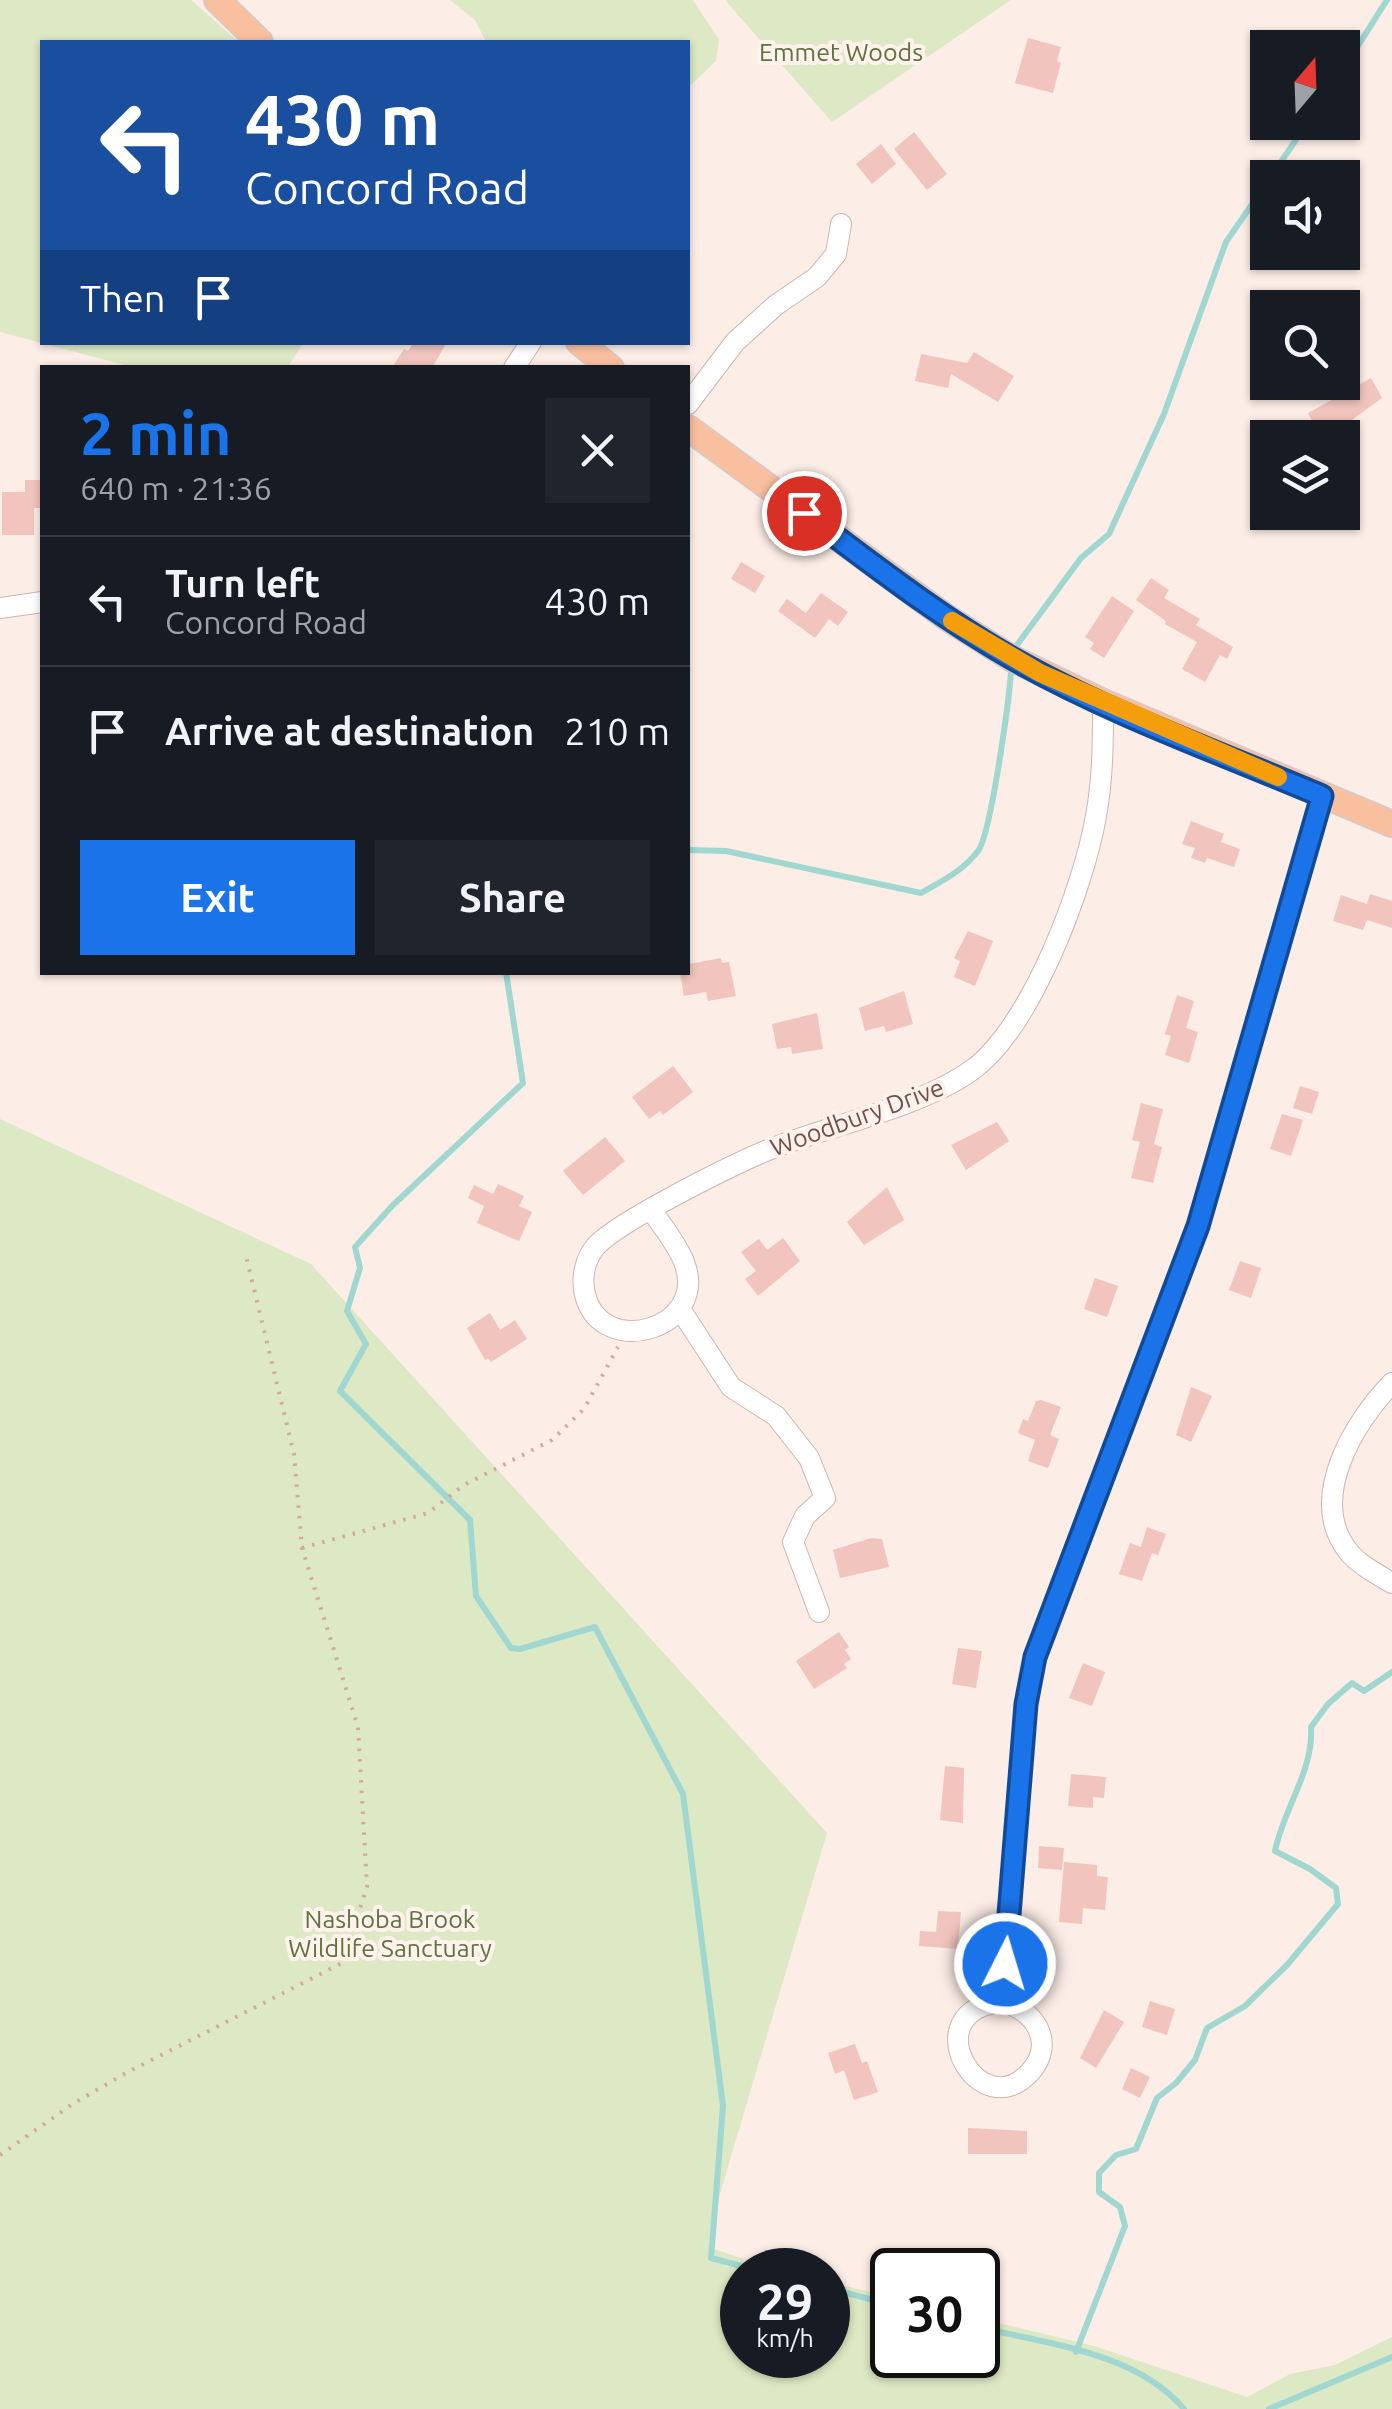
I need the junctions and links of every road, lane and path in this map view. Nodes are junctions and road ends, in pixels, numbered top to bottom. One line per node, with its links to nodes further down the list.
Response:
1 (218, 0): 2 (main road)
2 (258, 40)
3 (842, 224): 6 (street)
4 (583, 345): 5 (main road)
5 (606, 365)
6 (690, 401)
7 (690, 429): 10 (main road)
8 (40, 602): 9 (street)
9 (0, 608)
10 (1102, 702): 11 (main road); 13 (street, Woodbury Drive)
11 (1322, 796): 12 (main road); 21 (street)
12 (1392, 824)
13 (652, 1211): 15 (street); 16 (street, Woodbury Drive)
14 (245, 1252): 18 (path)
15 (680, 1309): 16 (street); 20 (street)
16 (626, 1332): 18 (path)
17 (1392, 1383): 19 (street)
18 (302, 1548): 22 (path)
19 (1392, 1583)
20 (819, 1612)
21 (1002, 2002): 21 (street)
22 (0, 2156)

